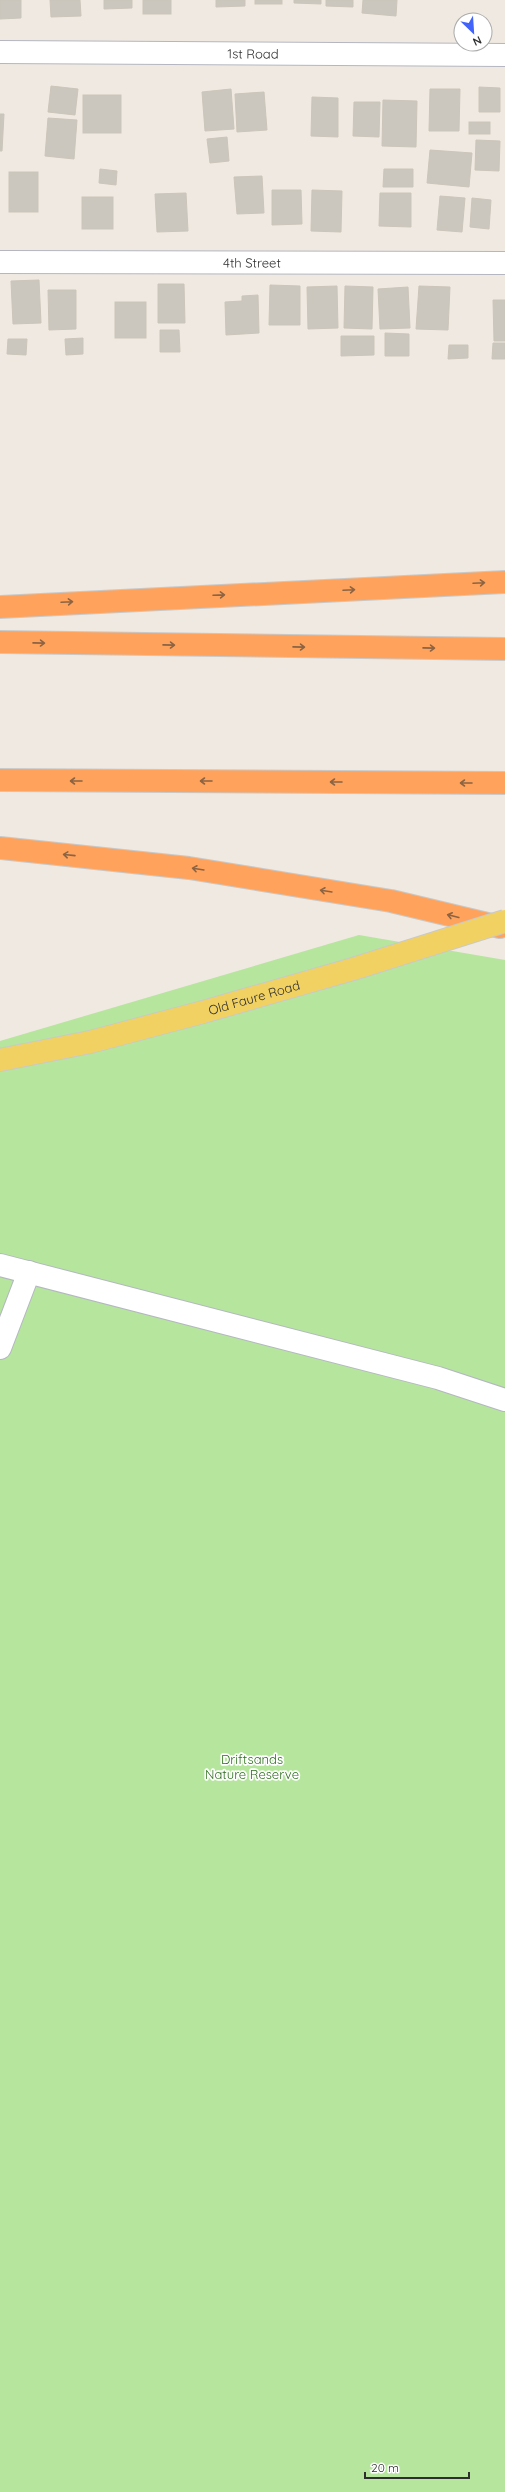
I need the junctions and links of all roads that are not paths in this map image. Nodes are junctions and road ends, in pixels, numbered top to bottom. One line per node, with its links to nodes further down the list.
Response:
1 (0, 52): 2 (street, 1st Road)
2 (505, 55)
3 (0, 262): 4 (street, 4th Street)
4 (505, 263)
5 (505, 582): 6 (highway, one-way to 5)
6 (0, 607)
7 (0, 642): 8 (highway, one-way to 8)
8 (505, 649)
9 (0, 780): 10 (highway, one-way to 9)
10 (505, 783)
11 (0, 848): 13 (highway, one-way to 11)
12 (505, 921): 14 (main road, Old Faure Road, bridge)
13 (505, 929)
14 (0, 1060)
15 (0, 1265): 16 (street)
16 (29, 1272): 17 (street); 18 (street)
17 (0, 1348)
18 (505, 1400)

